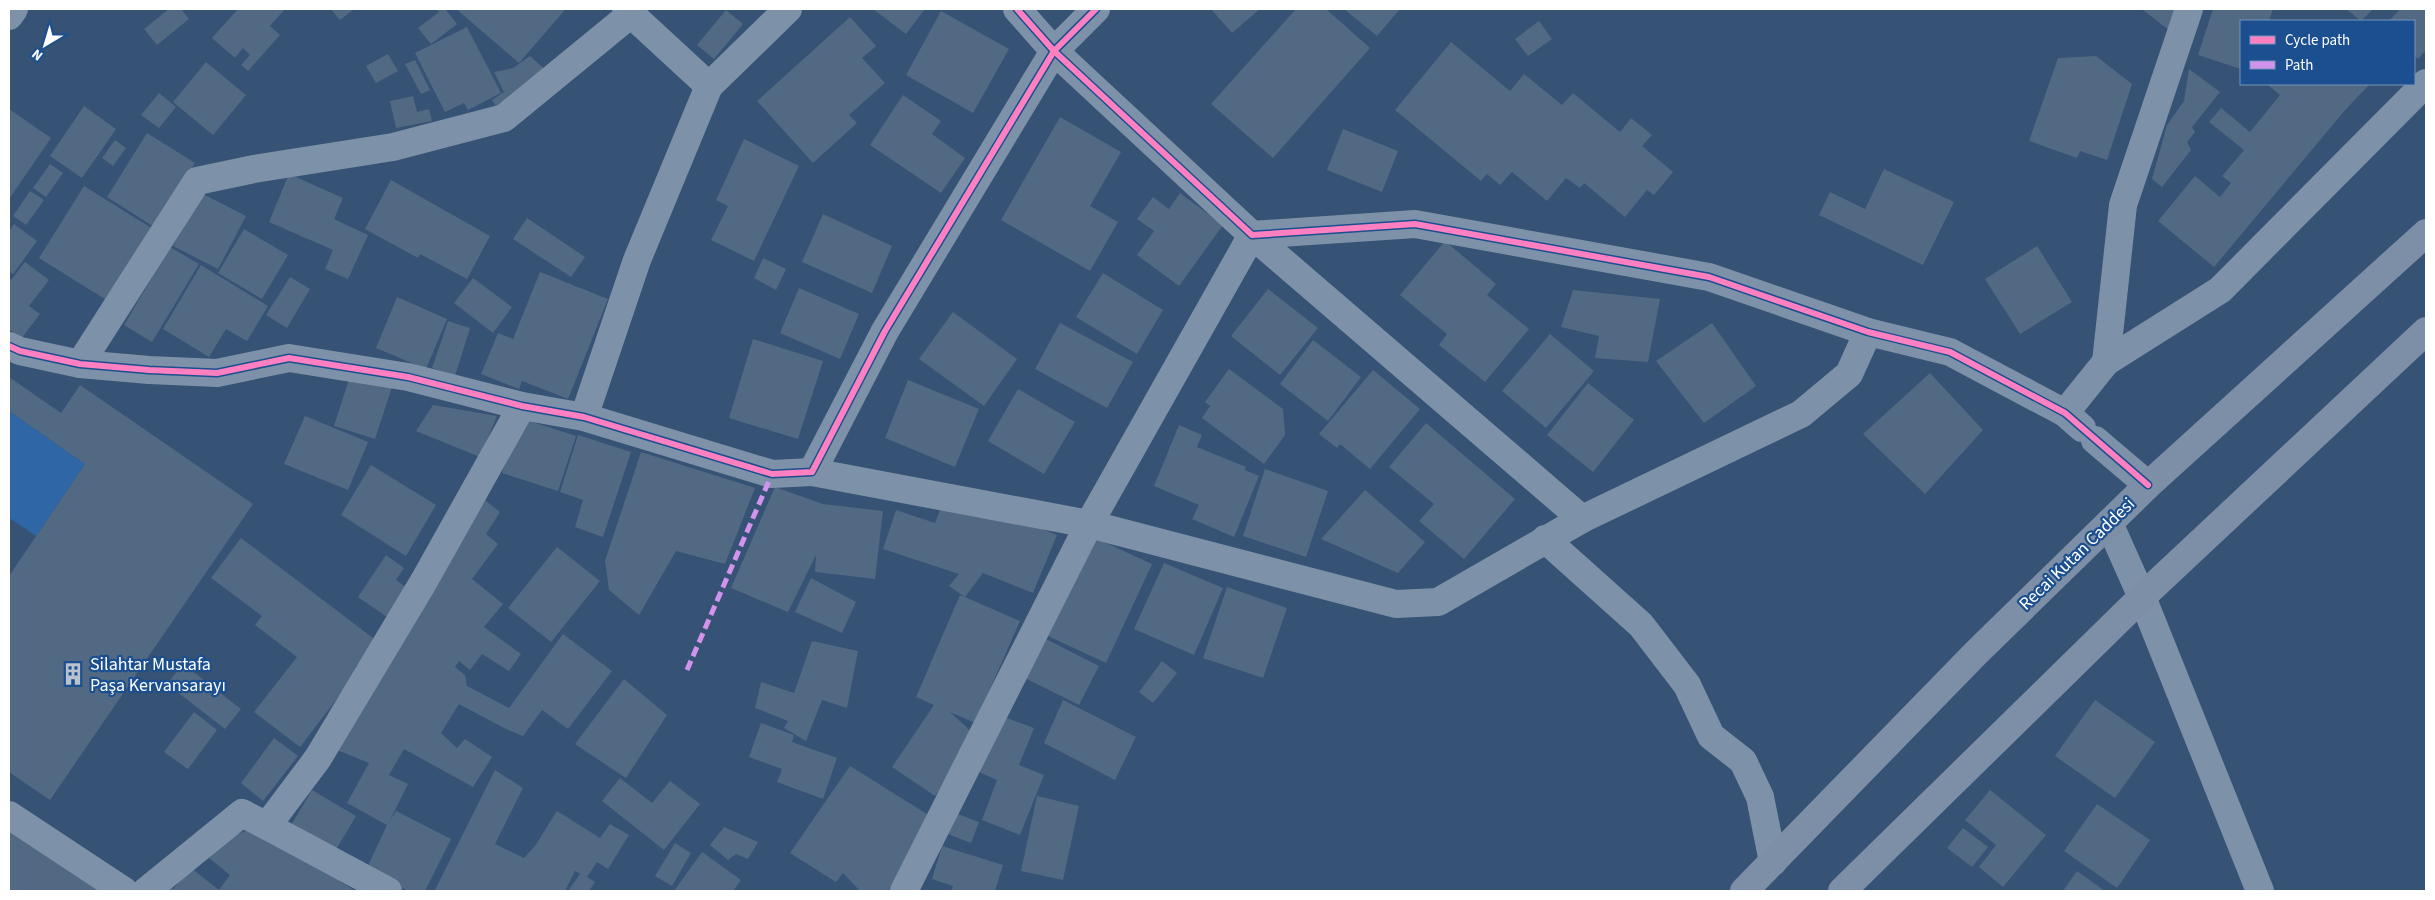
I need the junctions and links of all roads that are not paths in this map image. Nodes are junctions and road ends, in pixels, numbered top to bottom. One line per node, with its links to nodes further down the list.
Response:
1 (14, 9): 7 (street)
2 (788, 9): 10 (street)
3 (1017, 9): 8 (street)
4 (1096, 9): 8 (street)
5 (2189, 9): 16 (street)
6 (629, 11): 10 (street); 17 (street)
7 (9, 16)
8 (1054, 51): 12 (street); 21 (street)
9 (2426, 84): 16 (street)
10 (709, 86): 19 (street)
11 (2426, 233): 22 (main road, Recai Kutan Caddesi)
12 (1252, 234): 14 (street); 23 (street); 25 (street)
13 (2426, 331): 27 (main road)
14 (1868, 332): 20 (street); 23 (street)
15 (9, 346): 17 (street)
16 (2106, 362): 20 (street)
17 (80, 364): 18 (street)
18 (522, 406): 19 (street); 29 (street)
19 (584, 417): 21 (street)
20 (2081, 427): 22 (street)
21 (812, 472): 25 (street)
22 (2148, 485): 24 (main road, Recai Kutan Caddesi)
23 (1582, 519): 26 (street)
24 (2109, 523): 27 (street); 30 (main road, Recai Kutan Caddesi)
25 (1088, 524): 26 (street); 34 (street)
26 (1544, 539): 30 (street)
27 (2142, 597): 36 (main road); 37 (street)
28 (9, 815): 31 (street)
29 (267, 826): 32 (street); 33 (street)
30 (1773, 862): 35 (main road, Recai Kutan Caddesi)
31 (124, 891)
32 (146, 891)
33 (388, 891)
34 (904, 891)
35 (1744, 891)
36 (1842, 891)
37 (2260, 891)

